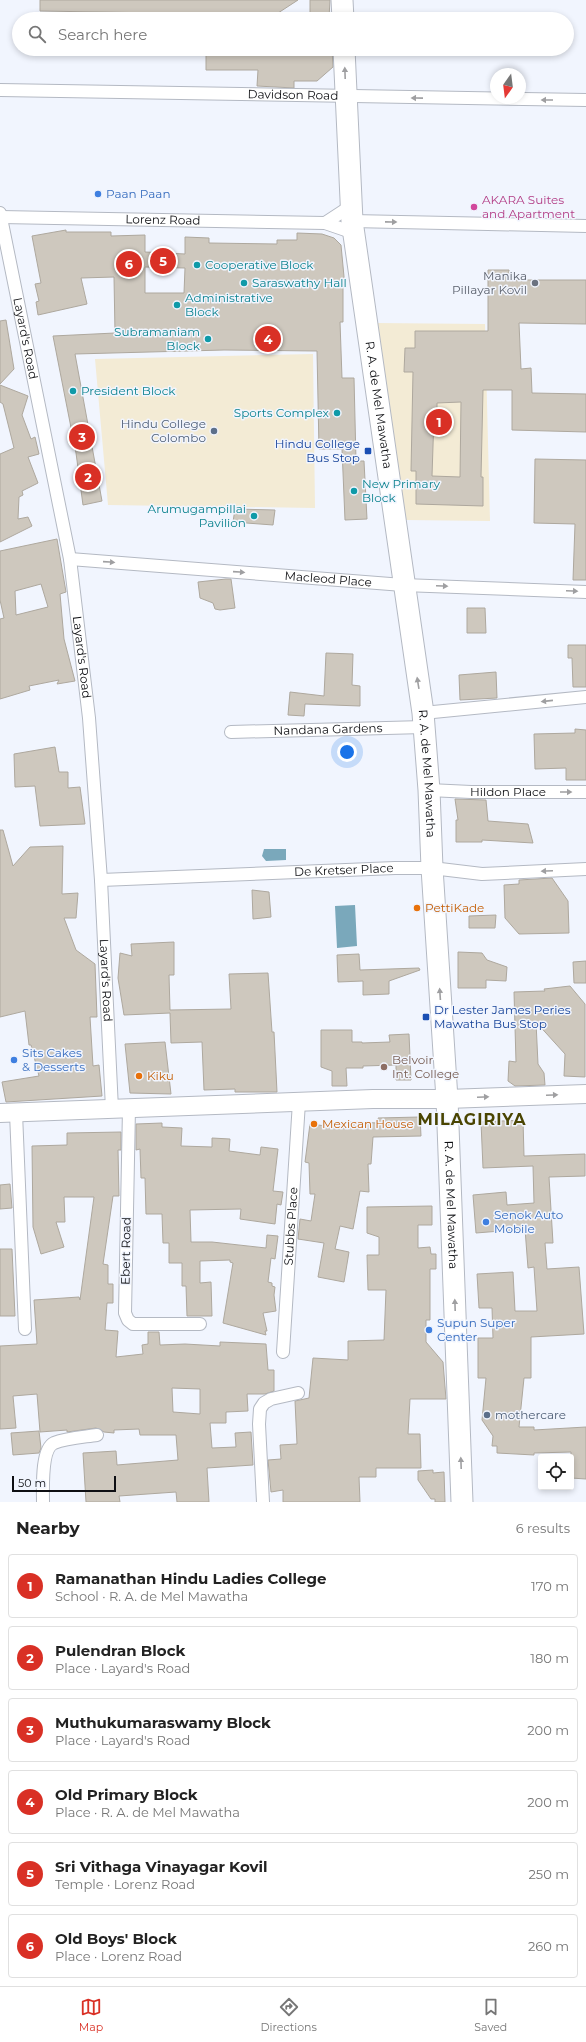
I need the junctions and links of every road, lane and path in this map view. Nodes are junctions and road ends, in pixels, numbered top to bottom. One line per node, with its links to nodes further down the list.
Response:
1 (342, 0): 2 (highway)
2 (343, 12)
3 (344, 56): 5 (highway, R. A. de Mel Mawatha, one-way to 3)
4 (0, 90): 5 (street, Davidson Road)
5 (346, 97): 6 (street, Davidson Road, one-way to 5); 8 (highway, R. A. de Mel Mawatha)
6 (586, 100)
7 (1, 215): 9 (street, Lorenz Road); 11 (street, Layard's Road)
8 (352, 220): 9 (street, Lorenz Road); 9 (street); 10 (street, Lorenz Road, one-way to 10); 12 (highway, R. A. de Mel Mawatha)
9 (325, 222)
10 (586, 226)
11 (70, 559): 12 (street, Macleod Place, one-way to 12); 21 (street, Layard's Road)
12 (403, 585): 13 (street, Macleod Place, one-way to 13); 15 (highway, R. A. de Mel Mawatha, one-way to 12)
13 (586, 592)
14 (586, 697): 15 (street, Nandana Gardens, one-way to 15)
15 (423, 720): 16 (street, Nandana Gardens); 17 (highway, R. A. de Mel Mawatha)
16 (231, 732)
17 (429, 790): 18 (street, Hildon Place, one-way to 18); 19 (highway, R. A. de Mel Mawatha)
18 (586, 792)
19 (432, 868): 20 (street, De Kretser Place, one-way to 19); 21 (street, De Kretser Place); 23 (highway, R. A. de Mel Mawatha, one-way to 19)
20 (586, 869)
21 (101, 880): 25 (street, Layard's Road)
22 (586, 1094): 23 (main road, one-way to 22)
23 (447, 1099): 24 (main road); 34 (highway, R. A. de Mel Mawatha, one-way to 23)
24 (299, 1102): 25 (main road); 29 (street, Stubbs Place)
25 (121, 1109): 26 (main road); 27 (street, Ebert Road)
26 (8, 1113): 28 (street)
27 (200, 1324)
28 (25, 1329)
29 (283, 1352)
30 (298, 1393): 33 (street)
31 (97, 1436): 32 (street)
32 (43, 1502)
33 (263, 1502)
34 (462, 1502)

